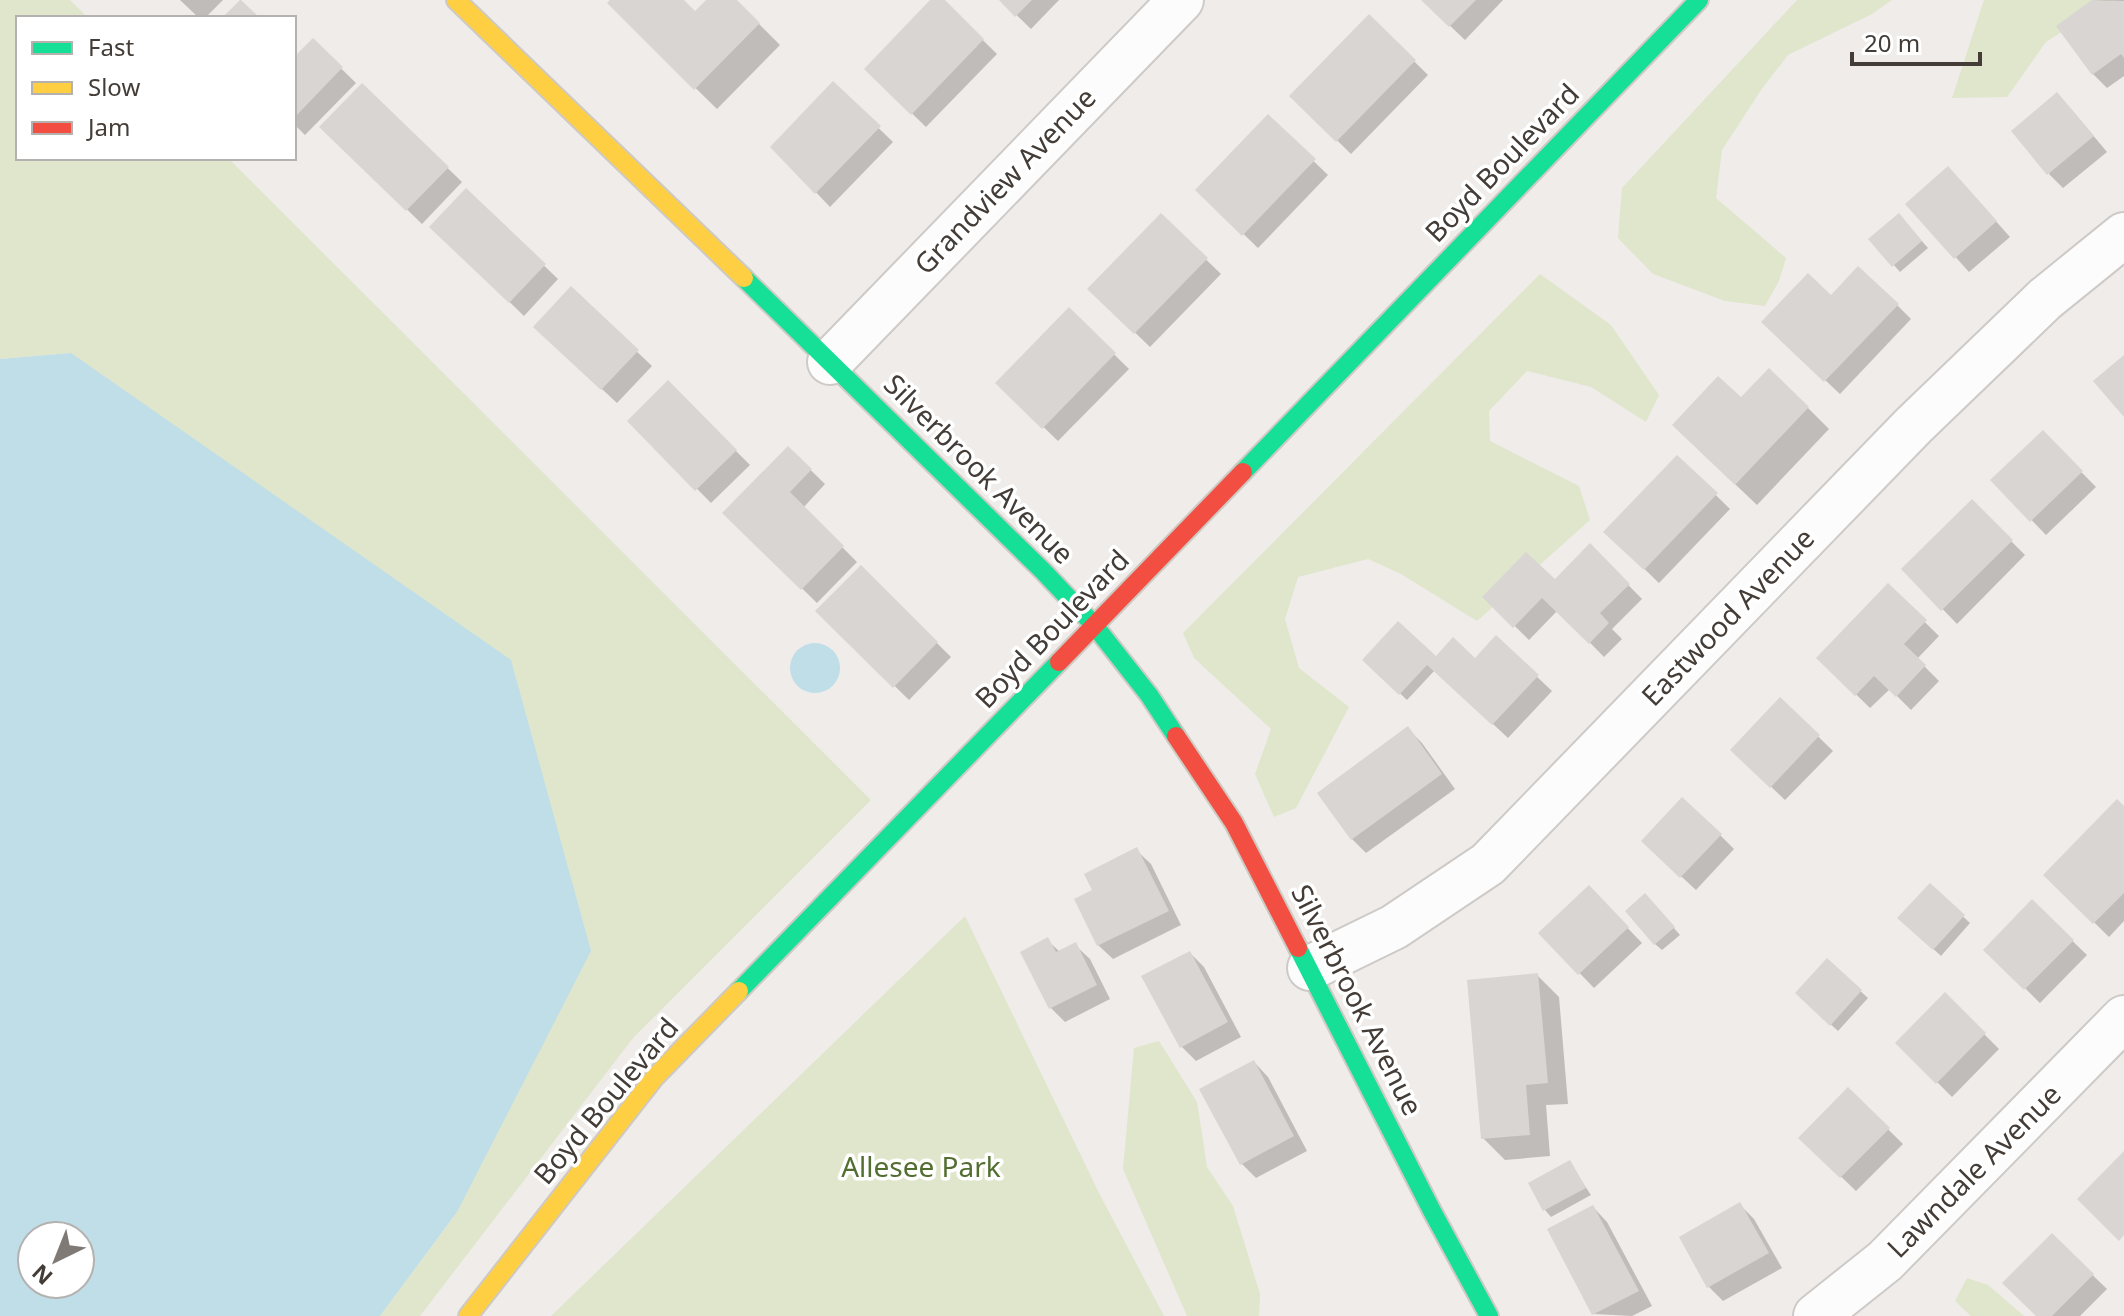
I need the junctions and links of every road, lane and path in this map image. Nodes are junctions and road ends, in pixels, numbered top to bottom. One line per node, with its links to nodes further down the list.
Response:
1 (456, 0): 5 (street, Silverbrook Avenue)
2 (1181, 0): 5 (street, Grandview Avenue)
3 (1699, 0): 6 (street, Boyd Boulevard)
4 (2124, 235): 7 (street, Eastwood Avenue)
5 (830, 362): 6 (street, Silverbrook Avenue)
6 (1094, 625): 7 (street, Silverbrook Avenue); 9 (street, Boyd Boulevard)
7 (1310, 968): 10 (street, Silverbrook Avenue)
8 (2124, 1018): 11 (street, Lawndale Avenue)
9 (468, 1316)
10 (1489, 1316)
11 (1816, 1316)

